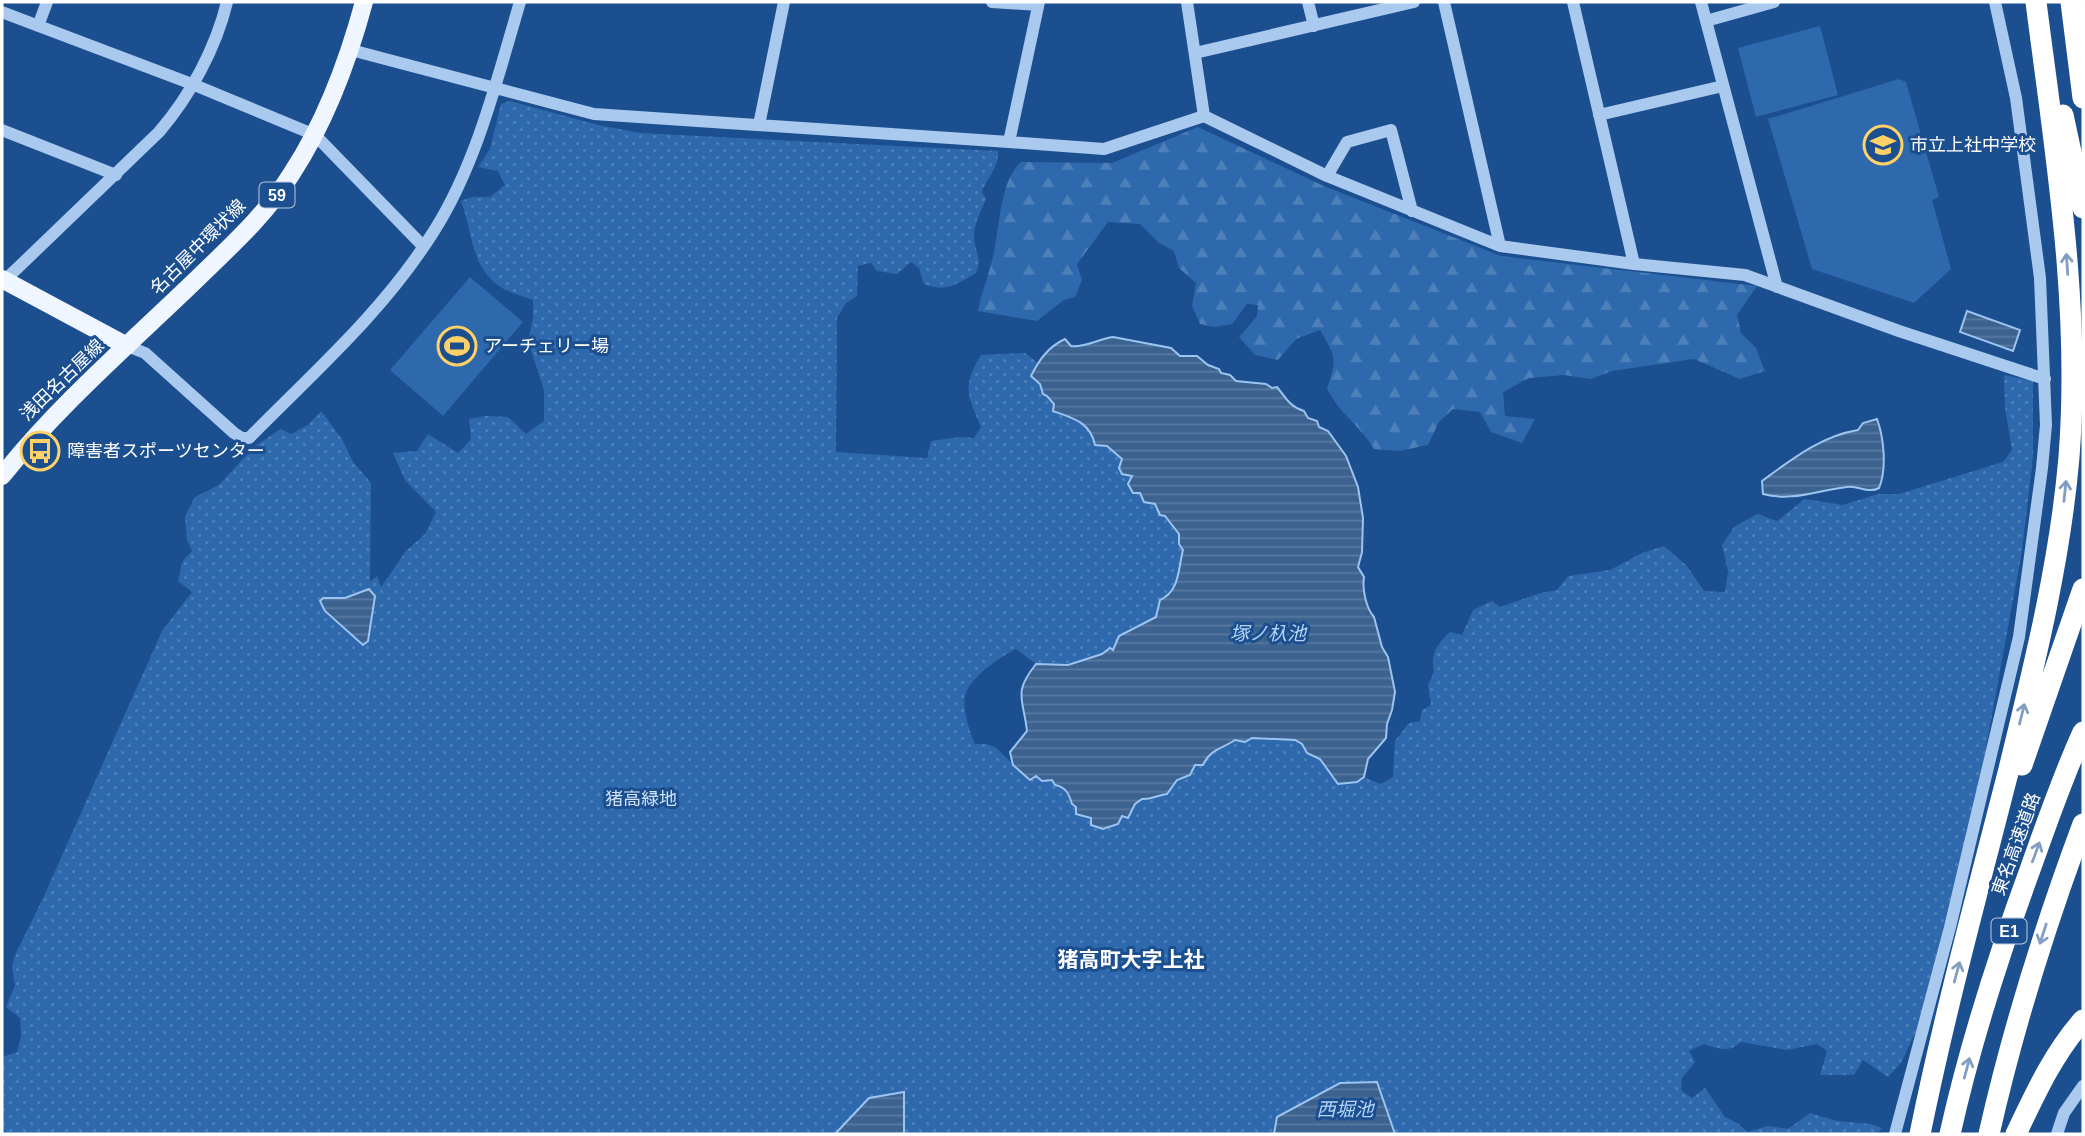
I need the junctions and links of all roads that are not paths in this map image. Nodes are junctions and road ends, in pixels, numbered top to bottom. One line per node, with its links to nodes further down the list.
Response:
1 (47, 2): 20 (street)
2 (227, 2): 24 (street)
3 (364, 2): 22 (main road, 名古屋中環状線 / 59)
4 (520, 2): 26 (street)
5 (785, 2): 30 (street)
6 (992, 2): 17 (street)
7 (1188, 2): 23 (street)
8 (1308, 2): 21 (street)
9 (1414, 2): 21 (street)
10 (1444, 2): 39 (street)
11 (1573, 2): 29 (street)
12 (1701, 2): 19 (street)
13 (1774, 2): 19 (street)
14 (1995, 2): 44 (street)
15 (2036, 2): 36 (highway); 49 (highway, one-way to 15)
16 (2071, 2): 27 (highway)
17 (1039, 3): 33 (street)
18 (2, 12): 20 (street)
19 (1706, 21): 25 (street)
20 (38, 26): 24 (street)
21 (1314, 26): 23 (street)
22 (351, 50): 26 (street); 32 (main road, 名古屋中環状線 / 59)
23 (1195, 53): 28 (street)
24 (192, 84): 32 (street); 34 (street)
25 (1723, 86): 29 (street); 42 (street)
26 (494, 89): 30 (street); 38 (street)
27 (2083, 98)
28 (1204, 116): 33 (street); 35 (street)
29 (1599, 116): 40 (street)
30 (759, 125): 33 (street)
31 (2, 130): 34 (street)
32 (315, 135): 38 (street); 43 (main road, 名古屋中環状線 / 59)
33 (1009, 142)
34 (116, 174): 41 (street)
35 (1327, 176): 37 (street); 37 (street)
36 (2083, 208)
37 (1412, 211): 39 (street)
38 (422, 246): 43 (street)
39 (1500, 246): 40 (street)
40 (1634, 264): 42 (street)
41 (3, 281): 43 (main road)
42 (1777, 287): 44 (street)
43 (127, 346): 45 (main road, 浅田名古屋線)
44 (2045, 379): 52 (street)
45 (2, 476)
46 (2083, 589): 49 (highway)
47 (2083, 732): 54 (highway, 東名高速道路 / E1, one-way to 47)
48 (2083, 824): 55 (highway, E1, one-way to 55)
49 (1982, 875): 53 (highway, one-way to 49)
50 (2083, 1020): 56 (highway)
51 (2083, 1086): 57 (street)
52 (1895, 1134)
53 (1920, 1134)
54 (1950, 1134)
55 (1989, 1134)
56 (2016, 1134)
57 (2057, 1134)

